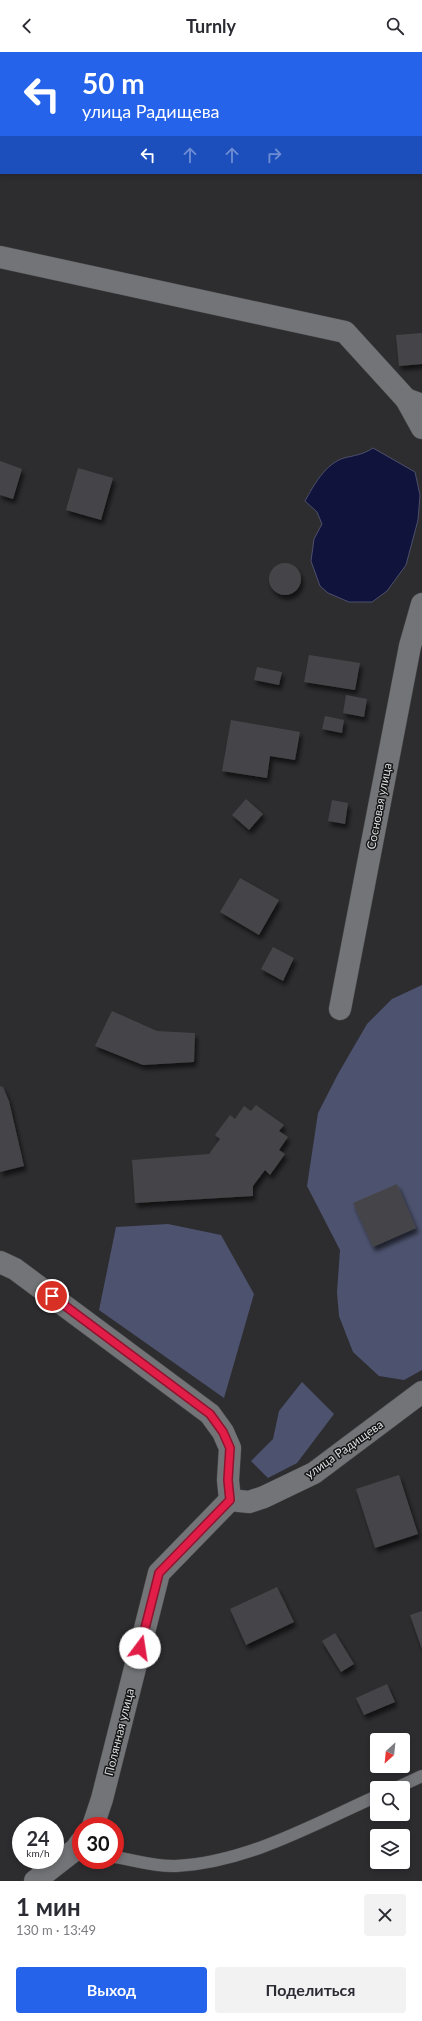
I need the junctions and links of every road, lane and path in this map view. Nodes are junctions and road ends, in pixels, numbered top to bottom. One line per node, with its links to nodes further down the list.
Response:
1 (0, 257): 2 (street)
2 (414, 402): 3 (street)
3 (422, 428)
4 (422, 604): 5 (street, Сосновая улица)
5 (340, 1009)
6 (0, 1262): 8 (street)
7 (422, 1392): 8 (street, улица Радищева)
8 (230, 1500): 12 (street, Полянная улица)
9 (422, 1776): 10 (lane)
10 (410, 1782)
11 (370, 1799): 14 (lane)
12 (96, 1817)
13 (72, 1852): 15 (street)
14 (124, 1858)
15 (35, 1881)

